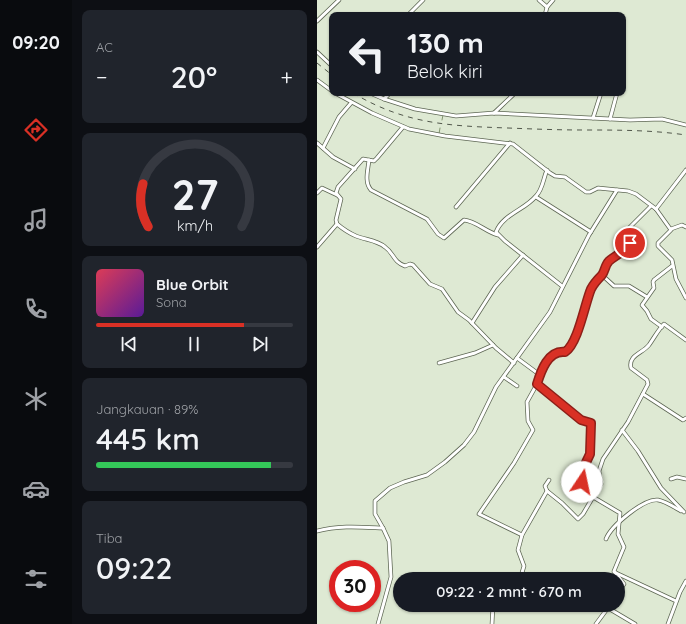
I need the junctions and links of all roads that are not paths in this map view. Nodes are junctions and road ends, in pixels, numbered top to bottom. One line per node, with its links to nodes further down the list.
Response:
1 (339, 0): 8 (street)
2 (423, 0): 6 (street)
3 (539, 0): 5 (street)
4 (553, 0): 5 (street)
5 (547, 7): 7 (street)
6 (411, 12)
7 (546, 12)
8 (317, 21)
9 (317, 52): 10 (street)
10 (329, 63)
11 (317, 80): 12 (street)
12 (329, 89)
13 (340, 96): 20 (street)
14 (377, 96): 19 (street)
15 (387, 96): 19 (street)
16 (512, 96): 21 (street)
17 (600, 96): 22 (street)
18 (616, 96): 23 (street)
19 (384, 99): 21 (street)
20 (351, 102): 25 (street); 28 (street)
21 (494, 113): 22 (street)
22 (593, 118): 23 (street)
23 (610, 119): 24 (street)
24 (686, 124)
25 (403, 127): 27 (street); 29 (street)
26 (317, 142): 28 (street)
27 (510, 143): 31 (street); 38 (street)
28 (323, 148): 30 (street)
29 (369, 160): 30 (street); 44 (street)
30 (355, 169): 35 (street)
31 (547, 170): 33 (street); 36 (street)
32 (686, 170): 39 (street)
33 (617, 190): 37 (street); 43 (street)
34 (317, 192): 35 (street)
35 (337, 195): 40 (street)
36 (536, 197): 43 (street); 44 (street)
37 (651, 206): 39 (street); 48 (street)
38 (456, 207)
39 (656, 209): 42 (street)
40 (337, 224): 45 (street); 52 (street)
41 (686, 227): 42 (street)
42 (671, 229): 47 (street)
43 (591, 232): 49 (street)
44 (498, 235): 46 (street)
45 (317, 247)
46 (523, 255): 49 (street); 52 (street)
47 (672, 266): 50 (street); 51 (street)
48 (602, 275): 50 (street); 59 (street)
49 (563, 286): 56 (street)
50 (647, 297): 53 (street)
51 (686, 298)
52 (472, 323): 55 (street)
53 (661, 327): 54 (street); 63 (street)
54 (686, 340)
55 (493, 345): 57 (street); 58 (street)
56 (517, 358): 58 (street); 59 (street)
57 (439, 363)
58 (514, 363): 60 (street)
59 (540, 375): 61 (street)
60 (504, 377): 62 (street); 73 (street)
61 (537, 384): 70 (street); 75 (street)
62 (517, 386)
63 (643, 394): 64 (street); 65 (street)
64 (686, 418)
65 (622, 430): 70 (street); 71 (street)
66 (671, 479): 67 (street)
67 (686, 479)
68 (549, 480): 69 (street)
69 (547, 491): 70 (street); 75 (street)
70 (593, 497): 72 (street)
71 (685, 513): 72 (street)
72 (619, 522): 76 (street); 77 (street)
73 (383, 528): 74 (street); 84 (street)
74 (317, 531)
75 (522, 535): 78 (street)
76 (606, 539)
77 (614, 571): 80 (street)
78 (522, 572)
79 (686, 581): 80 (street)
80 (676, 602): 88 (street)
81 (493, 612): 85 (street)
82 (605, 612): 86 (street)
83 (618, 612): 87 (street)
84 (378, 624)
85 (492, 624)
86 (596, 624)
87 (635, 624)
88 (668, 624)

